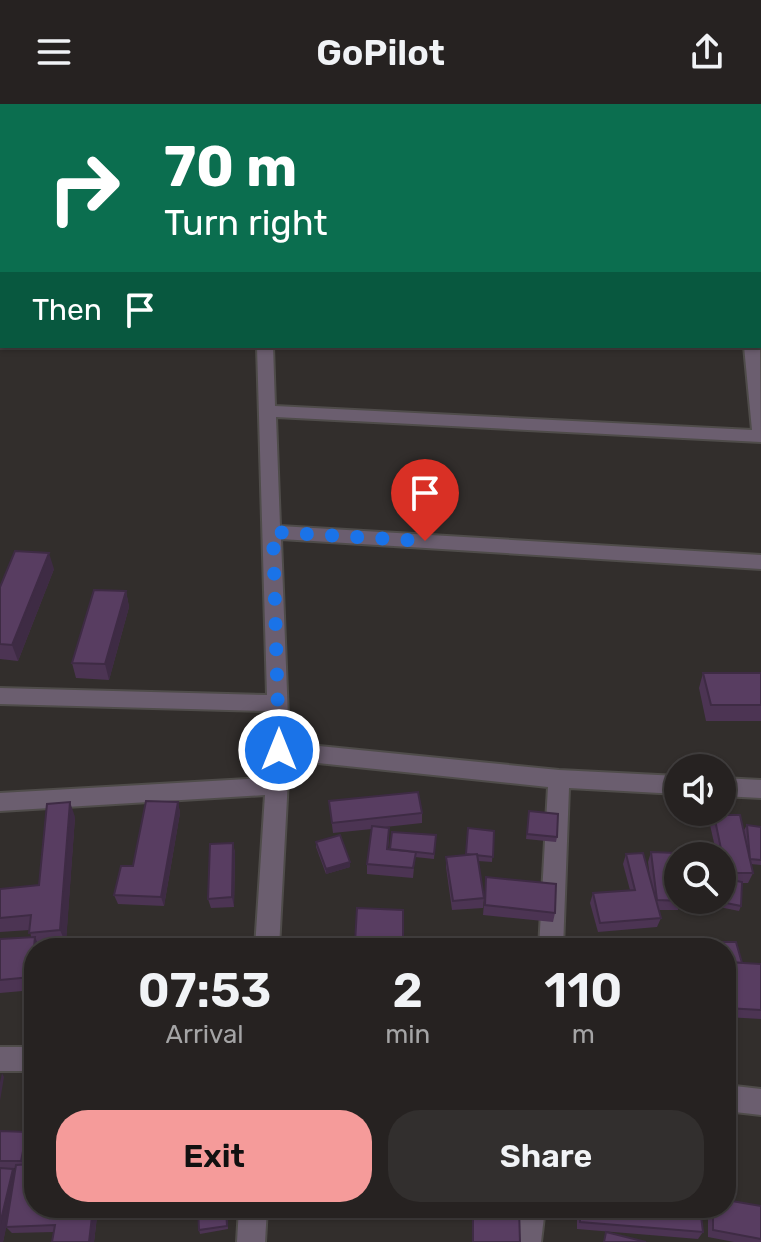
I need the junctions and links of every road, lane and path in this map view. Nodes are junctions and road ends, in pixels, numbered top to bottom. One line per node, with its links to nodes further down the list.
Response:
1 (265, 348): 3 (street)
2 (752, 348): 4 (street)
3 (268, 411): 4 (street); 5 (street)
4 (761, 436)
5 (273, 532): 6 (street); 8 (street)
6 (761, 562)
7 (0, 696): 8 (street)
8 (278, 703): 9 (street)
9 (279, 750): 10 (street); 12 (street)
10 (559, 779): 11 (street); 17 (street)
11 (664, 784)
12 (274, 786): 15 (street); 16 (street)
13 (736, 788): 14 (street)
14 (761, 789)
15 (0, 802)
16 (267, 938)
17 (551, 938)
18 (0, 1059): 19 (street)
19 (24, 1059)
20 (736, 1099): 21 (street)
21 (761, 1102)
22 (252, 1218): 24 (street)
23 (530, 1218): 25 (street)
24 (251, 1242)
25 (527, 1242)

